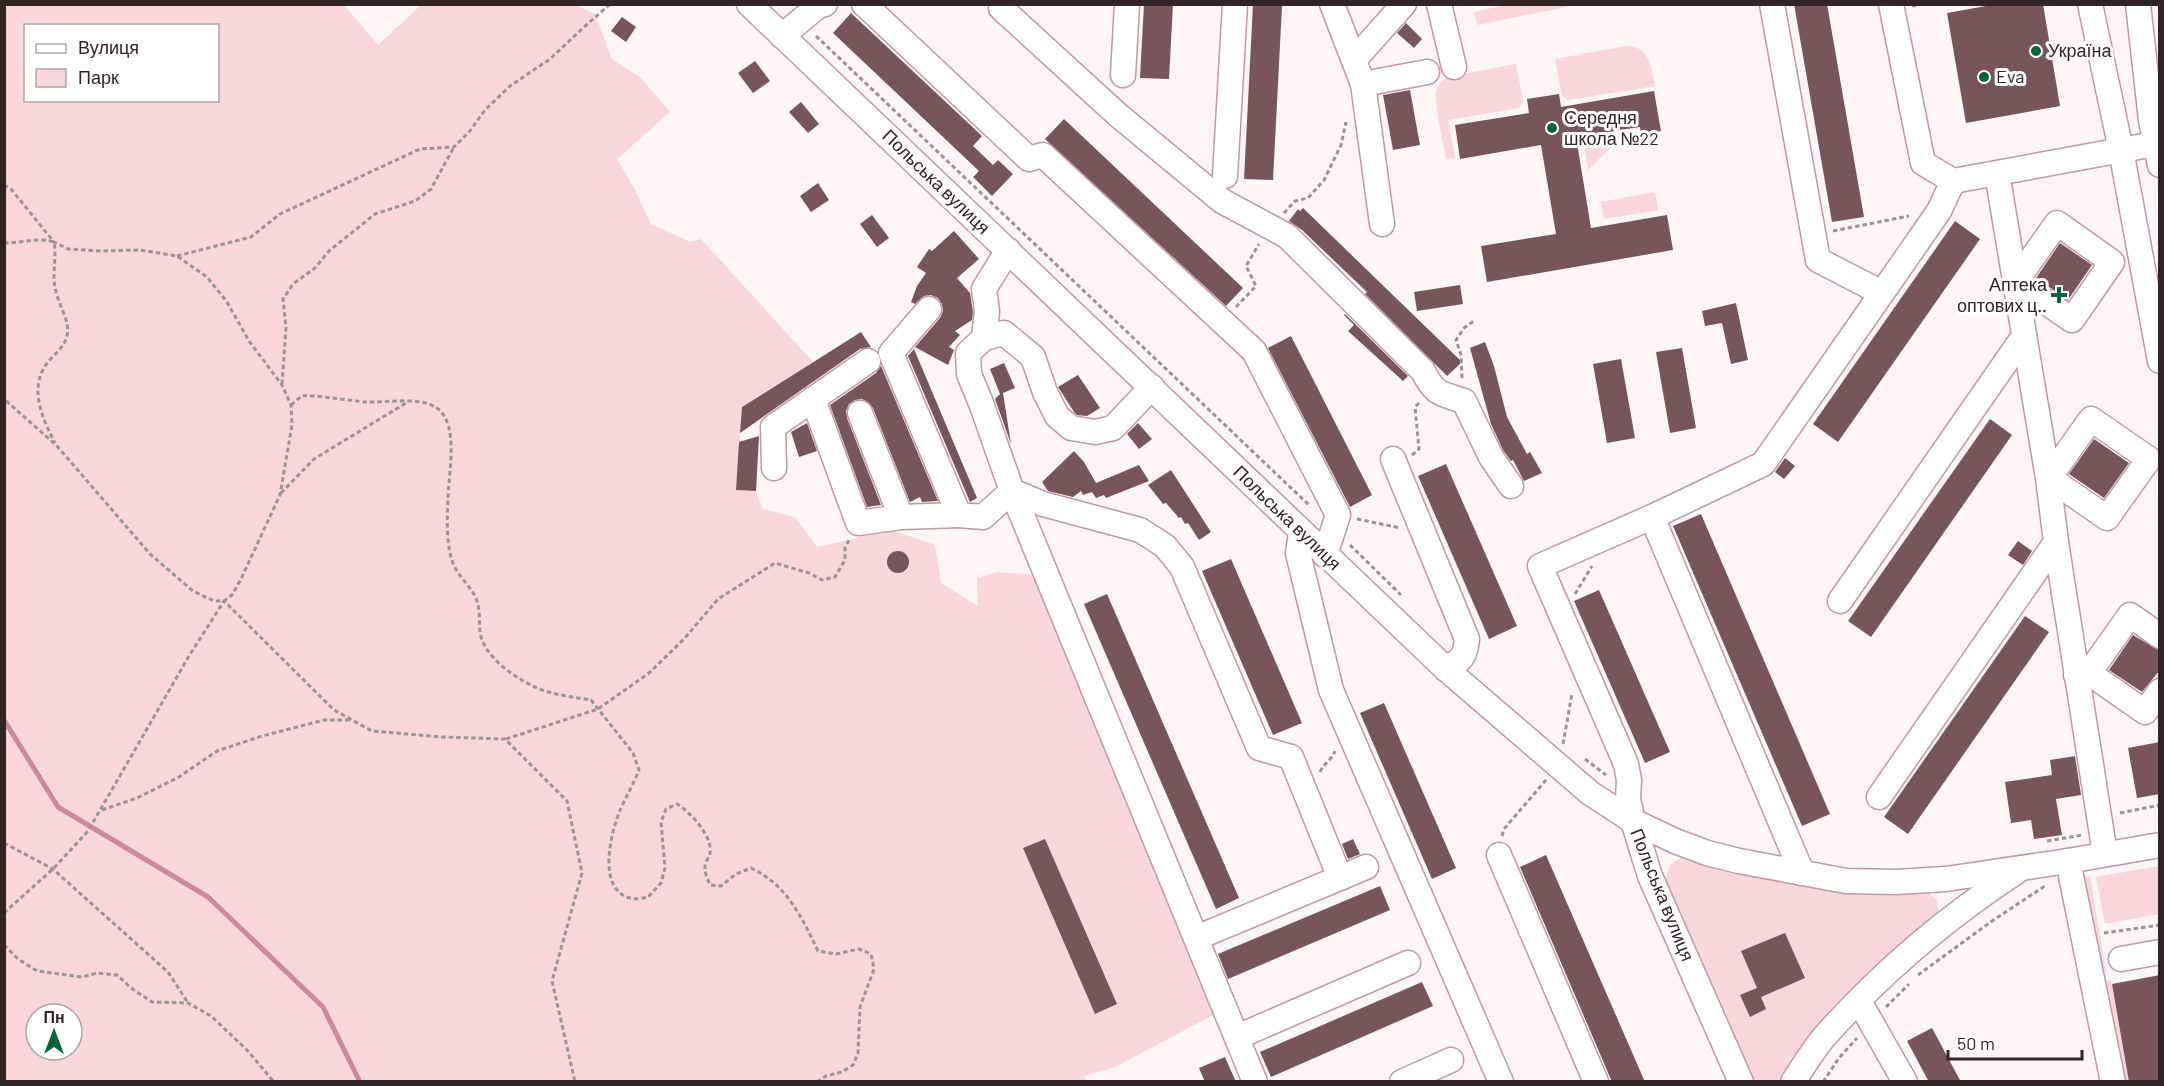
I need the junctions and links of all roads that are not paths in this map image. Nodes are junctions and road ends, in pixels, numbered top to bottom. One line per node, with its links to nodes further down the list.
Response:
1 (825, 4): 14 (street)
2 (864, 4): 46 (street)
3 (1004, 4): 39 (street)
4 (1127, 4): 19 (street)
5 (1235, 4): 24 (street)
6 (1332, 4): 15 (street)
7 (1404, 4): 15 (street)
8 (1439, 4): 16 (street)
9 (1772, 4): 28 (street)
10 (1891, 4): 25 (street)
11 (2090, 4): 21 (street)
12 (750, 5): 14 (street, Польська вулиця)
13 (2146, 9): 17 (street); 22 (street)
14 (782, 36): 27 (street, Польська вулиця)
15 (1354, 60): 20 (street)
16 (1454, 67)
17 (2160, 69)
18 (1427, 72): 20 (street)
19 (1123, 75)
20 (1363, 84): 26 (street)
21 (2121, 150): 22 (street); 23 (street); 33 (street)
22 (2158, 150)
23 (1997, 173): 25 (street); 30 (street)
24 (1225, 176)
25 (1953, 181): 28 (street)
26 (1382, 224)
27 (1008, 250): 31 (street); 34 (street, Польська вулиця)
28 (1882, 293): 42 (street)
29 (929, 309): 41 (street)
30 (2024, 336): 45 (street); 47 (street)
31 (984, 338): 34 (street); 40 (street)
32 (868, 361): 35 (street)
33 (2160, 362)
34 (1152, 387): 44 (street, Польська вулиця)
35 (813, 399): 38 (street); 43 (street)
36 (860, 413): 43 (street)
37 (1393, 459): 49 (street)
38 (774, 468)
39 (1511, 486)
40 (1012, 491): 41 (street); 61 (street); 62 (street)
41 (959, 515): 43 (street)
42 (1652, 517): 53 (street); 60 (street)
43 (901, 518)
44 (1301, 533): 46 (street, Польська вулиця); 71 (street)
45 (2056, 542): 50 (street); 52 (street)
46 (1325, 555): 49 (street, Польська вулиця)
47 (1840, 601)
48 (2160, 636): 50 (street)
49 (1446, 669): 53 (street, Польська вулиця)
50 (2083, 674): 51 (street); 55 (street)
51 (2160, 691)
52 (1879, 797)
53 (1633, 821): 60 (street); 73 (street, Польська вулиця)
54 (2160, 845): 55 (street)
55 (2105, 854): 58 (street)
56 (1499, 855): 72 (street)
57 (1366, 867): 61 (street)
58 (2069, 867): 59 (street); 76 (street)
59 (2023, 868): 60 (street); 66 (street)
60 (1802, 873)
61 (1340, 878): 62 (street)
62 (1196, 938): 67 (street)
63 (2160, 952): 64 (street)
64 (2121, 959)
65 (1408, 963): 67 (street)
66 (1865, 1011): 74 (street); 75 (street)
67 (1237, 1037): 69 (street)
68 (1451, 1060): 70 (street)
69 (1255, 1082)
70 (1402, 1082)
71 (1501, 1082)
72 (1596, 1082)
73 (1741, 1082)
74 (1793, 1082)
75 (1905, 1082)
76 (2113, 1082)

